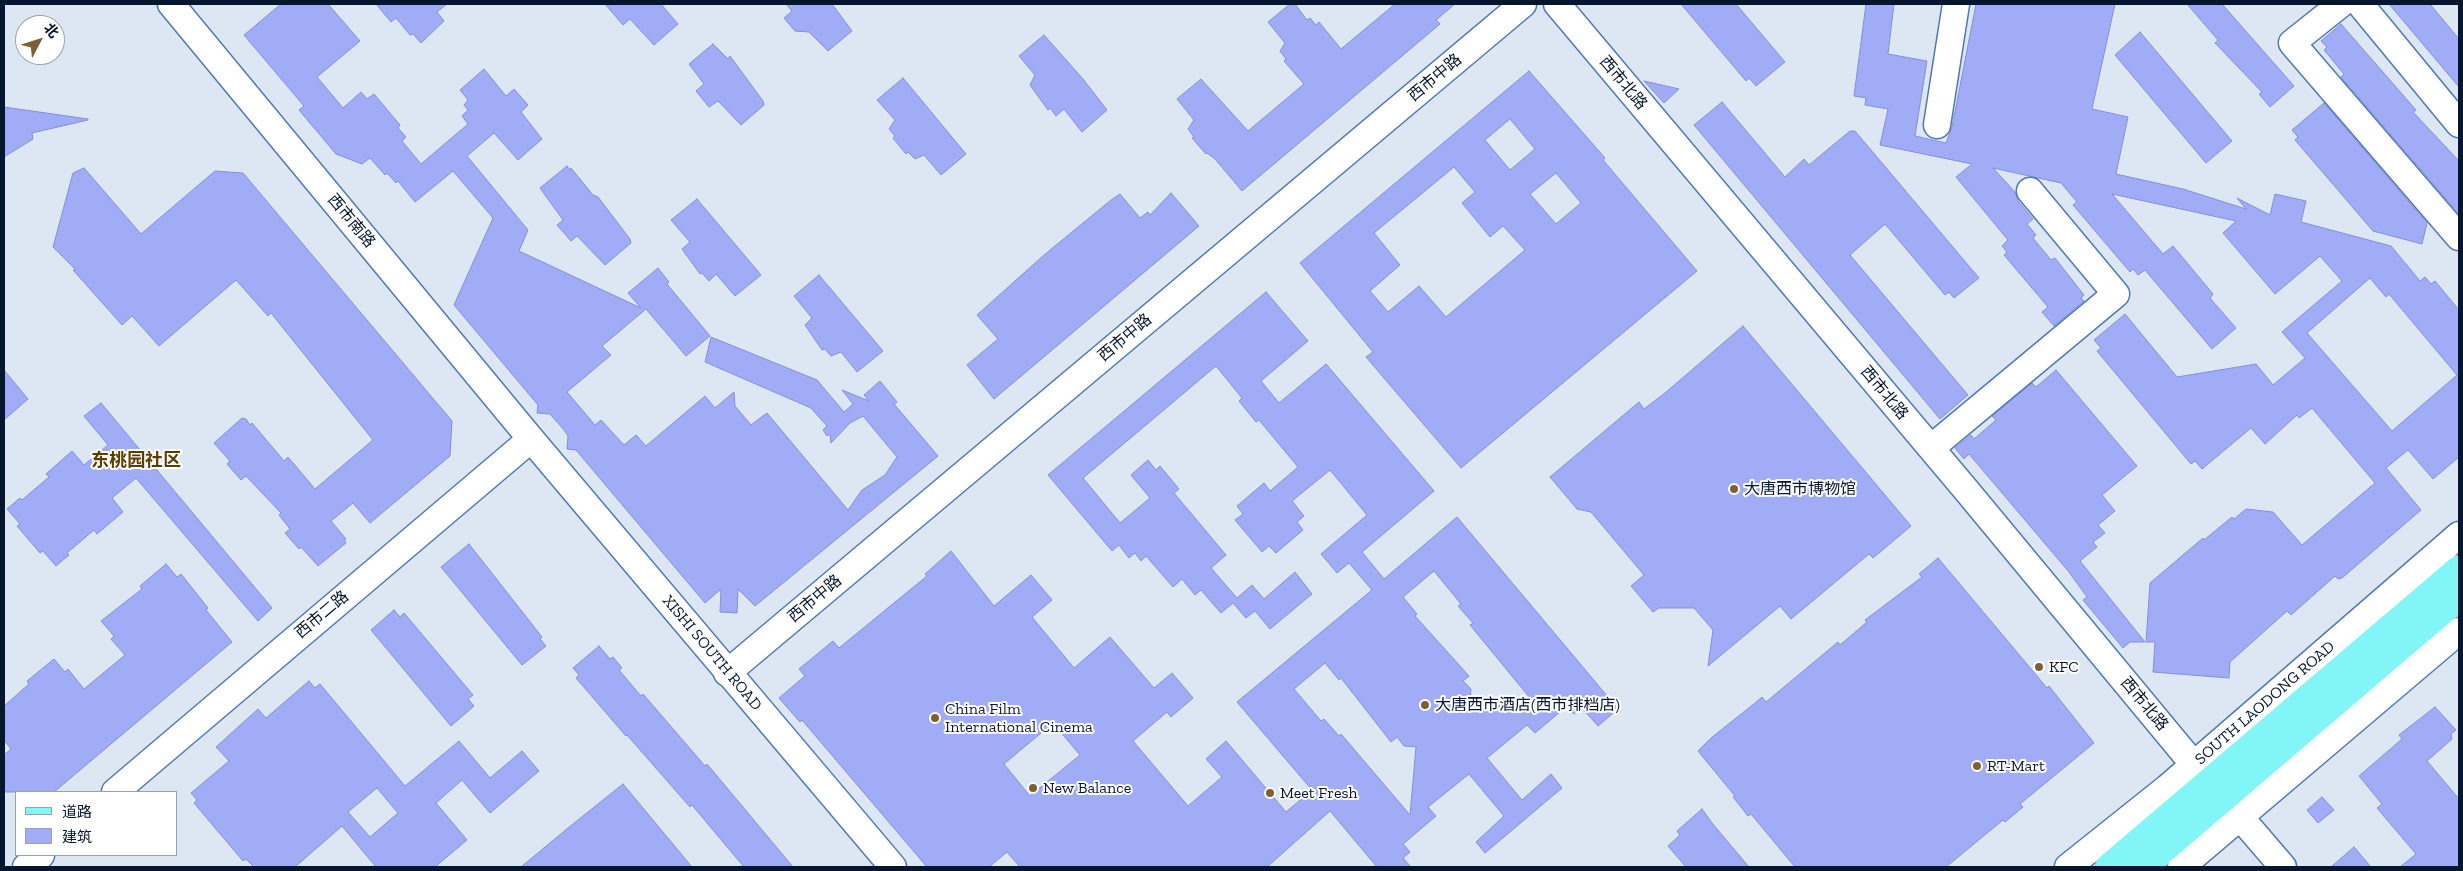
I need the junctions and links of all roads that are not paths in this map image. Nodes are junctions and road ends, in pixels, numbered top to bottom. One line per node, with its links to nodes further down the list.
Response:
1 (170, 4): 11 (street, 西市南路)
2 (1523, 4): 17 (street, 西市中路)
3 (1557, 4): 12 (street, 西市北路)
4 (1956, 4): 7 (street)
5 (2341, 4): 10 (street)
6 (2360, 4): 8 (street)
7 (1937, 124)
8 (2459, 124)
9 (2030, 191): 12 (street)
10 (2459, 237)
11 (531, 439): 17 (street, XISHI SOUTH ROAD); 19 (street, 西市二路)
12 (1931, 448): 18 (street, 西市北路)
13 (2459, 535): 18 (street, SOUTH LAODONG ROAD)
14 (2459, 570): 18 (main road, SOUTH LAODONG ROAD)
15 (2459, 596): 18 (main road, SOUTH LAODONG ROAD)
16 (2459, 631): 18 (street, SOUTH LAODONG ROAD)
17 (727, 673): 22 (street, XISHI SOUTH ROAD)
18 (2217, 790): 23 (street, SOUTH LAODONG ROAD); 24 (main road, SOUTH LAODONG ROAD); 25 (main road, SOUTH LAODONG ROAD); 26 (street, SOUTH LAODONG ROAD); 27 (street, 西市北路)
19 (116, 791)
20 (40, 856): 21 (street)
21 (26, 867)
22 (893, 867)
23 (2068, 867)
24 (2110, 867)
25 (2142, 867)
26 (2181, 867)
27 (2283, 867)

